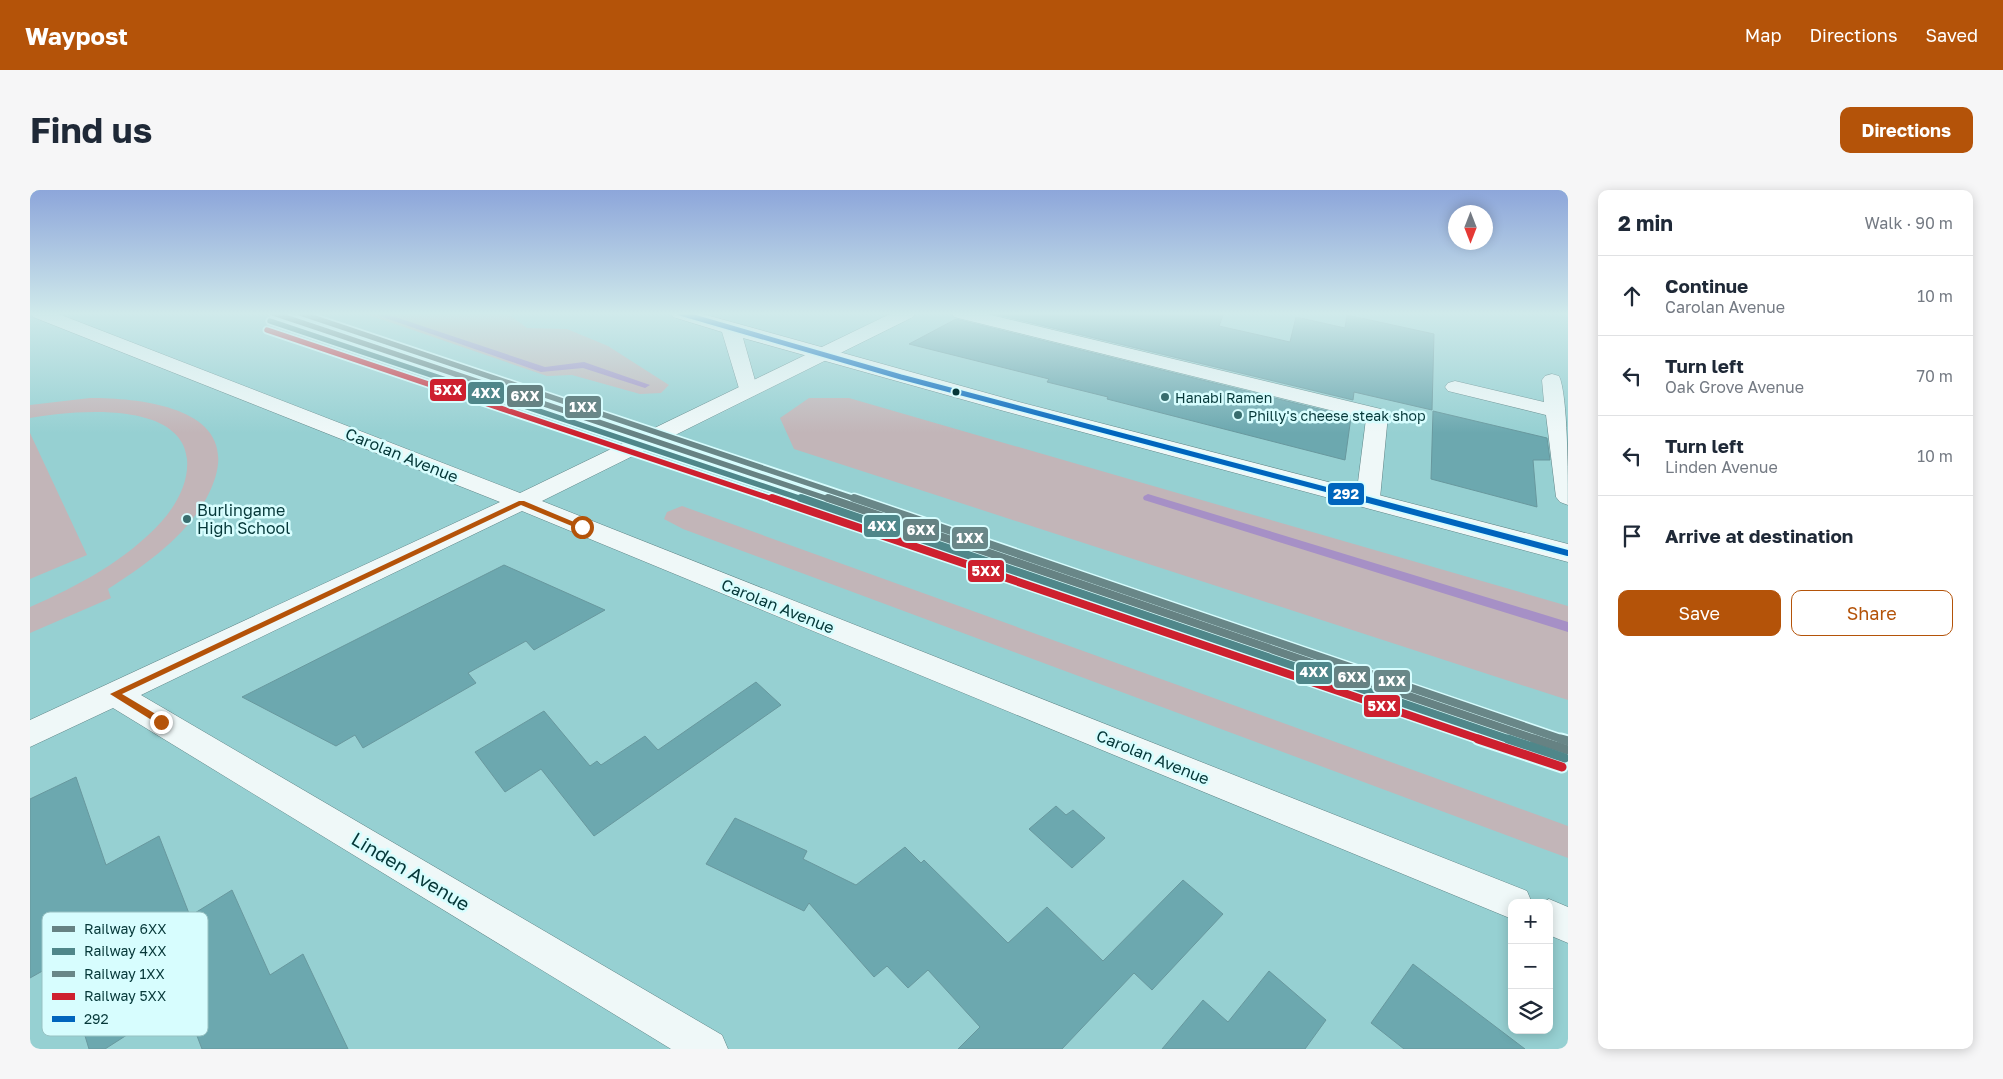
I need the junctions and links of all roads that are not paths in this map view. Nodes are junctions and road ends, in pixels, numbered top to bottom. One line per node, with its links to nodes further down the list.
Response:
1 (142, 353): 12 (street, Carolan Avenue)
2 (737, 353): 8 (street)
3 (815, 353): 5 (street)
4 (1124, 353): 11 (street)
5 (818, 354): 8 (street); 11 (street)
6 (1552, 380): 9 (street)
7 (1455, 388): 9 (street)
8 (748, 391): 12 (street)
9 (1561, 412): 10 (street)
10 (1568, 497)
11 (1368, 498): 13 (street)
12 (521, 502): 14 (street); 16 (street, Carolan Avenue)
13 (1568, 553)
14 (114, 694): 15 (street); 19 (street, Linden Avenue)
15 (30, 734)
16 (1508, 901)
17 (1553, 919): 18 (street)
18 (1568, 925)
19 (708, 1049)

